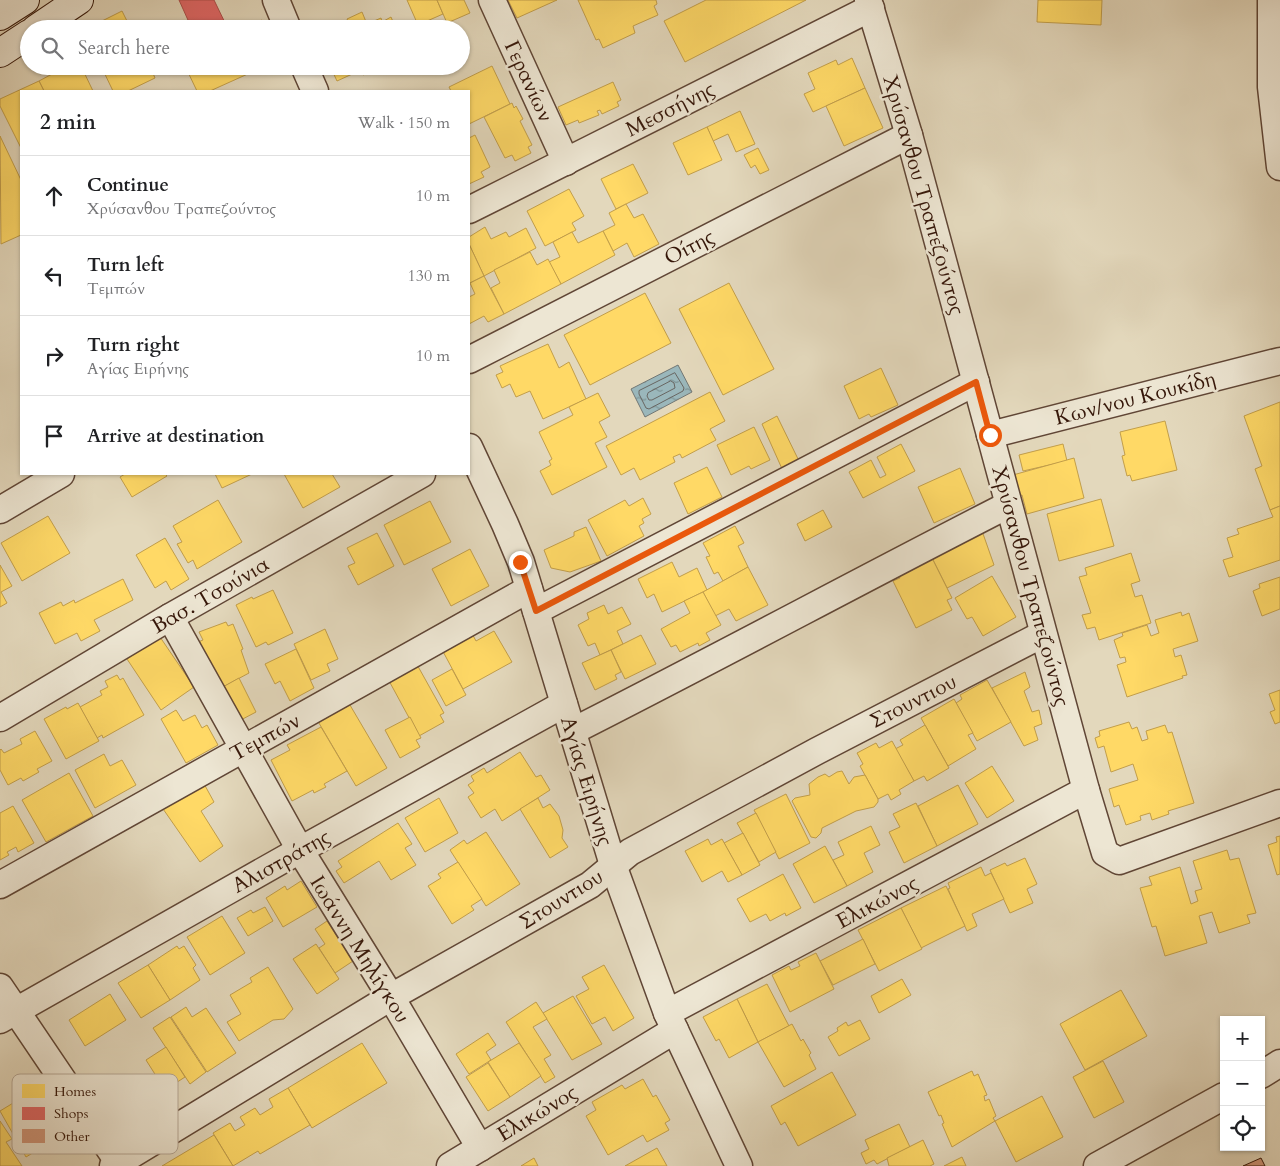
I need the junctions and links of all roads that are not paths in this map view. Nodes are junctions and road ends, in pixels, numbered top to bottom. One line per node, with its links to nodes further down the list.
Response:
1 (79, 0): 6 (main road)
2 (276, 0): 7 (street)
3 (492, 0): 13 (street, Γερανίων)
4 (1271, 0): 14 (street)
5 (869, 4): 12 (street, Χρύσανθου Τραπεζούντος); 13 (street, Μεσσήνης)
6 (49, 20)
7 (284, 20)
8 (20, 40): 9 (main road)
9 (0, 53)
10 (308, 75): 11 (street)
11 (315, 90)
12 (909, 134): 16 (street, Οίτης); 18 (street, Χρύσανθου Τραπεζούντος)
13 (566, 162): 15 (street, Μεσσήνης)
14 (1280, 166)
15 (470, 210)
16 (470, 359)
17 (1280, 360): 19 (street, Κων/νου Κουκίδη)
18 (976, 382): 19 (street, Χρύσανθου Τραπεζούντος); 25 (street, Τεμπών)
19 (990, 435): 24 (street, Χρύσανθου Τραπεζούντος)
20 (470, 449): 25 (street, Αγίας Ειρήνης)
21 (59, 475): 23 (street)
22 (420, 475): 26 (street, Βασ. Τσούνια)
23 (4, 500)
24 (1008, 505): 27 (street, Χρύσανθου Τραπεζούντος); 30 (street)
25 (532, 600): 28 (street, Αγίας Ειρήνης); 31 (street, Τεμπών)
26 (170, 617): 29 (street, Βασ. Τσούνια); 31 (street, Ιωάννη Μηλίγκου)
27 (1043, 634): 32 (street, Χρύσανθου Τραπεζούντος); 35 (street, Στουντιου)
28 (564, 704): 30 (street, Αγίας Ειρήνης); 34 (street, Αλιστράτης)
29 (0, 718)
30 (573, 731): 35 (street, Αγίας Ειρήνης)
31 (243, 750): 34 (street, Ιωάννη Μηλίγκου); 36 (street, Τεμπών)
32 (1086, 790): 33 (street, Χρύσανθου Τραπεζούντος); 40 (street, Ελικώνος)
33 (1280, 803)
34 (300, 850): 38 (street, Ιωάννη Μηλίγκου); 39 (street, Αλιστράτης)
35 (613, 866): 38 (street, Στουντιου); 40 (street, Αγίας Ειρήνης)
36 (0, 885)
37 (0, 986): 39 (street)
38 (391, 997): 45 (street, Στουντιου); 46 (street, Ιωάννη Μηλίγκου)
39 (8, 1016): 43 (street)
40 (671, 1021): 46 (street, Ελικώνος); 51 (street, Αγίας Ειρήνης)
41 (1280, 1063): 42 (street)
42 (1265, 1072)
43 (51, 1074)
44 (1220, 1098): 52 (street)
45 (178, 1128)
46 (480, 1148): 50 (street, Ελικώνος)
47 (110, 1154): 49 (street)
48 (136, 1154): 49 (street, Στουντιου)
49 (118, 1165)
50 (450, 1166)
51 (739, 1166)
52 (1097, 1166)

